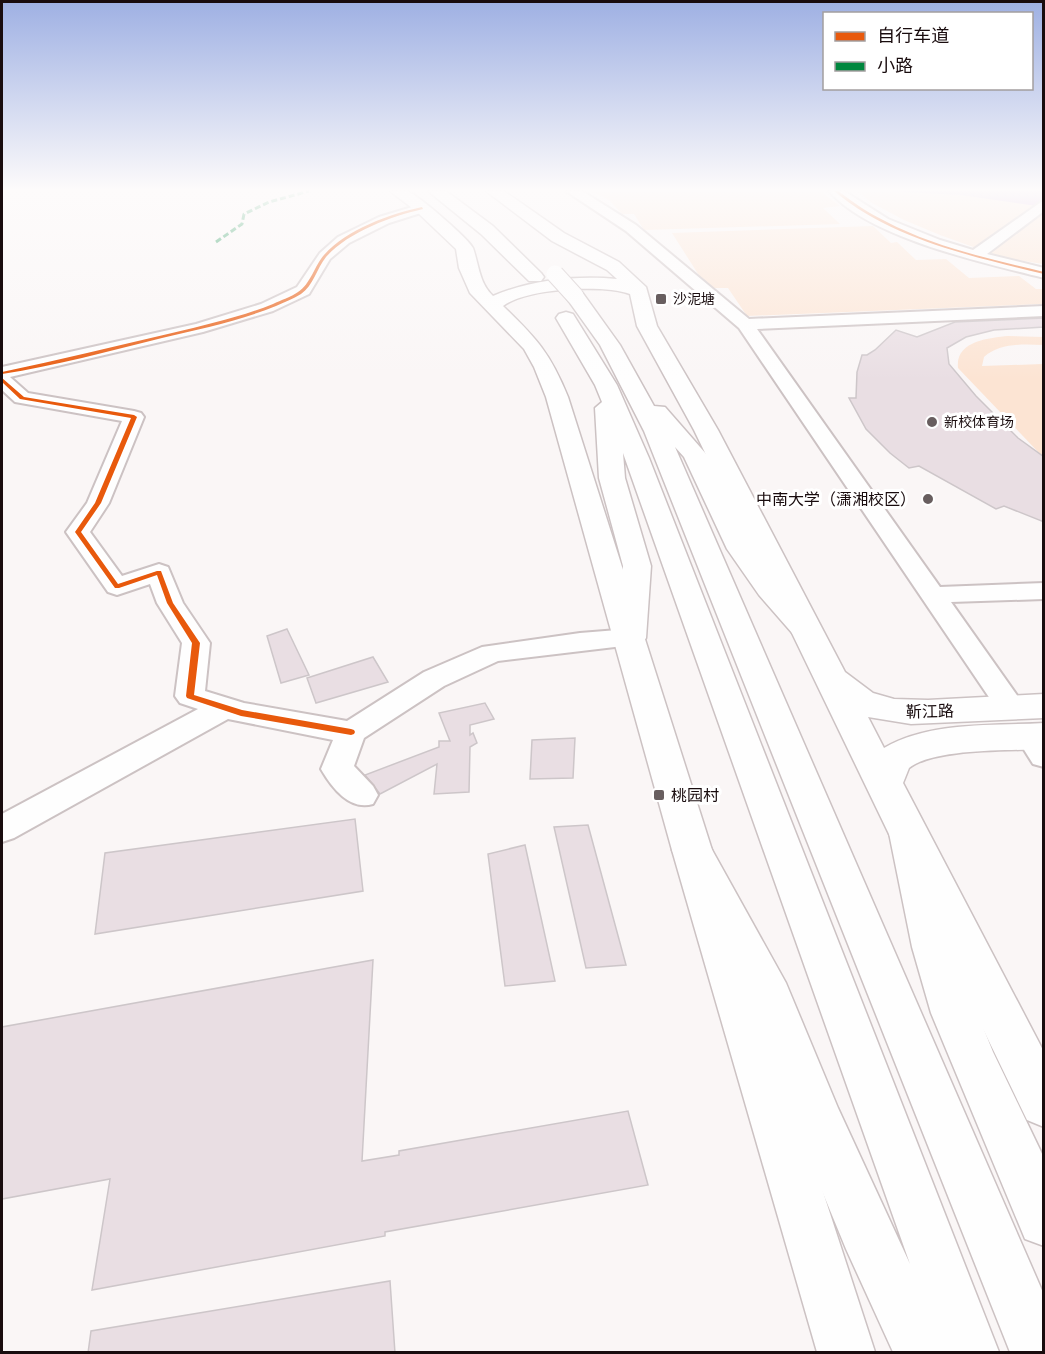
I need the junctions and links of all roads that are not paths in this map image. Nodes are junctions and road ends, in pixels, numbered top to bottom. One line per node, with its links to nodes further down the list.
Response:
1 (325, 254): 16 (street)
2 (466, 254): 13 (main road)
3 (516, 254): 11 (main road)
4 (528, 254): 11 (main road)
5 (591, 254): 9 (main road)
6 (662, 254): 15 (street)
7 (973, 254): 8 (street)
8 (976, 255): 10 (street)
9 (613, 266): 12 (main road); 13 (main road)
10 (1044, 271)
11 (555, 287): 18 (main road)
12 (639, 291): 13 (main road); 21 (main road)
13 (482, 295): 22 (main road)
14 (1044, 311): 15 (street)
15 (745, 324): 20 (street)
16 (2, 374)
17 (2, 380): 24 (street)
18 (619, 384): 21 (main road); 22 (main road); 36 (main road); 37 (main road)
19 (1044, 591): 20 (street)
20 (933, 595): 25 (street)
21 (804, 627): 23 (main road)
22 (630, 638): 26 (street); 31 (main road)
23 (828, 675): 25 (main road, 靳江路); 27 (main road)
24 (225, 708): 26 (street); 29 (street)
25 (1035, 729): 27 (main road, 靳江路)
26 (351, 732): 28 (street)
27 (884, 785): 30 (main road)
28 (362, 795)
29 (2, 828)
30 (908, 833): 32 (main road); 33 (main road)
31 (692, 850): 34 (main road); 35 (main road)
32 (1041, 1091)
33 (1044, 1220)
34 (846, 1353)
35 (923, 1353)
36 (970, 1353)
37 (1039, 1353)

